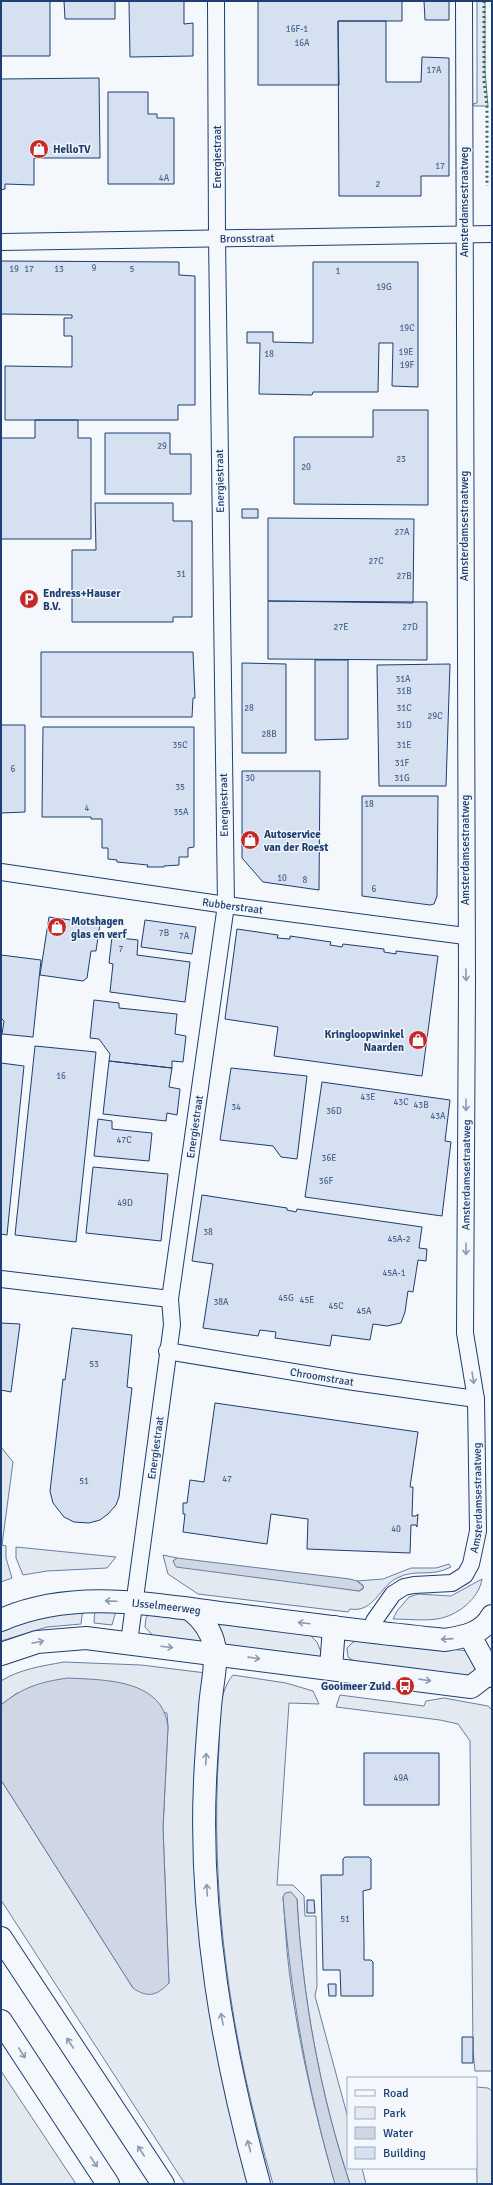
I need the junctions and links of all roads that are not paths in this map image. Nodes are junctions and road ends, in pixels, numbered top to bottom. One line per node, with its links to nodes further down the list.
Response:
1 (216, 1): 5 (street, Energiestraat)
2 (464, 1): 3 (street, Amsterdamsestraatweg)
3 (463, 234): 4 (street, Bronsstraat); 5 (street, Bronsstraat); 9 (street, Amsterdamsestraatweg)
4 (492, 234)
5 (217, 237): 6 (street, Bronsstraat); 8 (street, Energiestraat)
6 (1, 242)
7 (1, 872): 8 (street, Rubberstraat)
8 (226, 905): 9 (street, Rubberstraat); 11 (street, Energiestraat)
9 (465, 936): 13 (street, Amsterdamsestraatweg, one-way to 13)
10 (1, 1279): 11 (street)
11 (170, 1299): 12 (street, Energiestraat)
12 (167, 1351): 13 (street, Chroomstraat); 14 (street, Energiestraat)
13 (476, 1399): 19 (street, Amsterdamsestraatweg)
14 (136, 1602): 15 (main road, IJsselmeerweg); 17 (main road, IJsselmeerweg, one-way to 17); 21 (street, Energiestraat)
15 (191, 1610): 18 (main road, IJsselmeerweg, one-way to 15); 22 (main road)
16 (492, 1616): 20 (main road, IJsselmeerweg)
17 (1, 1620)
18 (334, 1627): 19 (main road, IJsselmeerweg); 24 (main road)
19 (374, 1632): 20 (main road, IJsselmeerweg, one-way to 19)
20 (470, 1636): 25 (main road)
21 (129, 1642): 22 (main road, one-way to 22); 23 (main road, one-way to 21)
22 (216, 1653): 24 (main road, one-way to 24); 30 (main road, one-way to 22)
23 (1, 1654)
24 (331, 1668): 25 (main road, one-way to 25)
25 (492, 1673)
26 (1, 1938): 29 (main road, one-way to 26)
27 (1, 2021): 28 (main road, one-way to 28)
28 (108, 2184)
29 (163, 2184)
30 (259, 2184)

